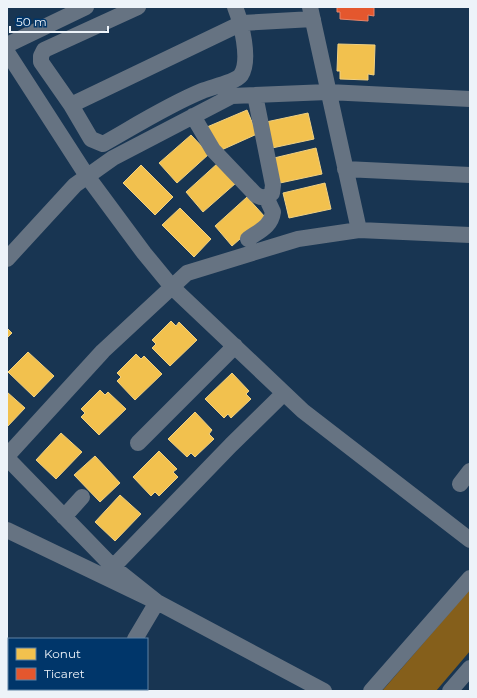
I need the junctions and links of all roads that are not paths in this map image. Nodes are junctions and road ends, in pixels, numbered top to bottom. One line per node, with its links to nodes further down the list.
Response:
1 (86, 7): 6 (street)
2 (138, 7): 11 (street)
3 (235, 7): 5 (street)
4 (311, 13): 5 (street); 8 (street)
5 (242, 23): 11 (street); 11 (street)
6 (7, 45)
7 (7, 52): 15 (street)
8 (328, 92): 9 (street); 10 (street); 13 (street)
9 (255, 95): 12 (street); 16 (street)
10 (470, 99)
11 (71, 105)
12 (193, 116): 15 (street); 16 (street)
13 (345, 169): 14 (street); 17 (street)
14 (470, 174)
15 (87, 176): 20 (street); 21 (street)
16 (266, 197): 19 (street)
17 (359, 230): 18 (street); 21 (street)
18 (470, 235)
19 (248, 239)
20 (7, 259)
21 (172, 287): 22 (street); 25 (street)
22 (235, 346): 23 (street); 24 (street)
23 (284, 393): 31 (street); 32 (street)
24 (138, 443)
25 (7, 457): 29 (street)
26 (470, 471): 27 (street)
27 (460, 484)
28 (82, 497): 29 (street)
29 (64, 517): 32 (street)
30 (7, 530): 34 (street)
31 (470, 540)
32 (113, 567): 34 (street)
33 (470, 578): 38 (street)
34 (157, 602): 35 (street); 37 (street)
35 (136, 638)
36 (470, 668): 39 (street)
37 (324, 691)
38 (371, 691)
39 (450, 691)

